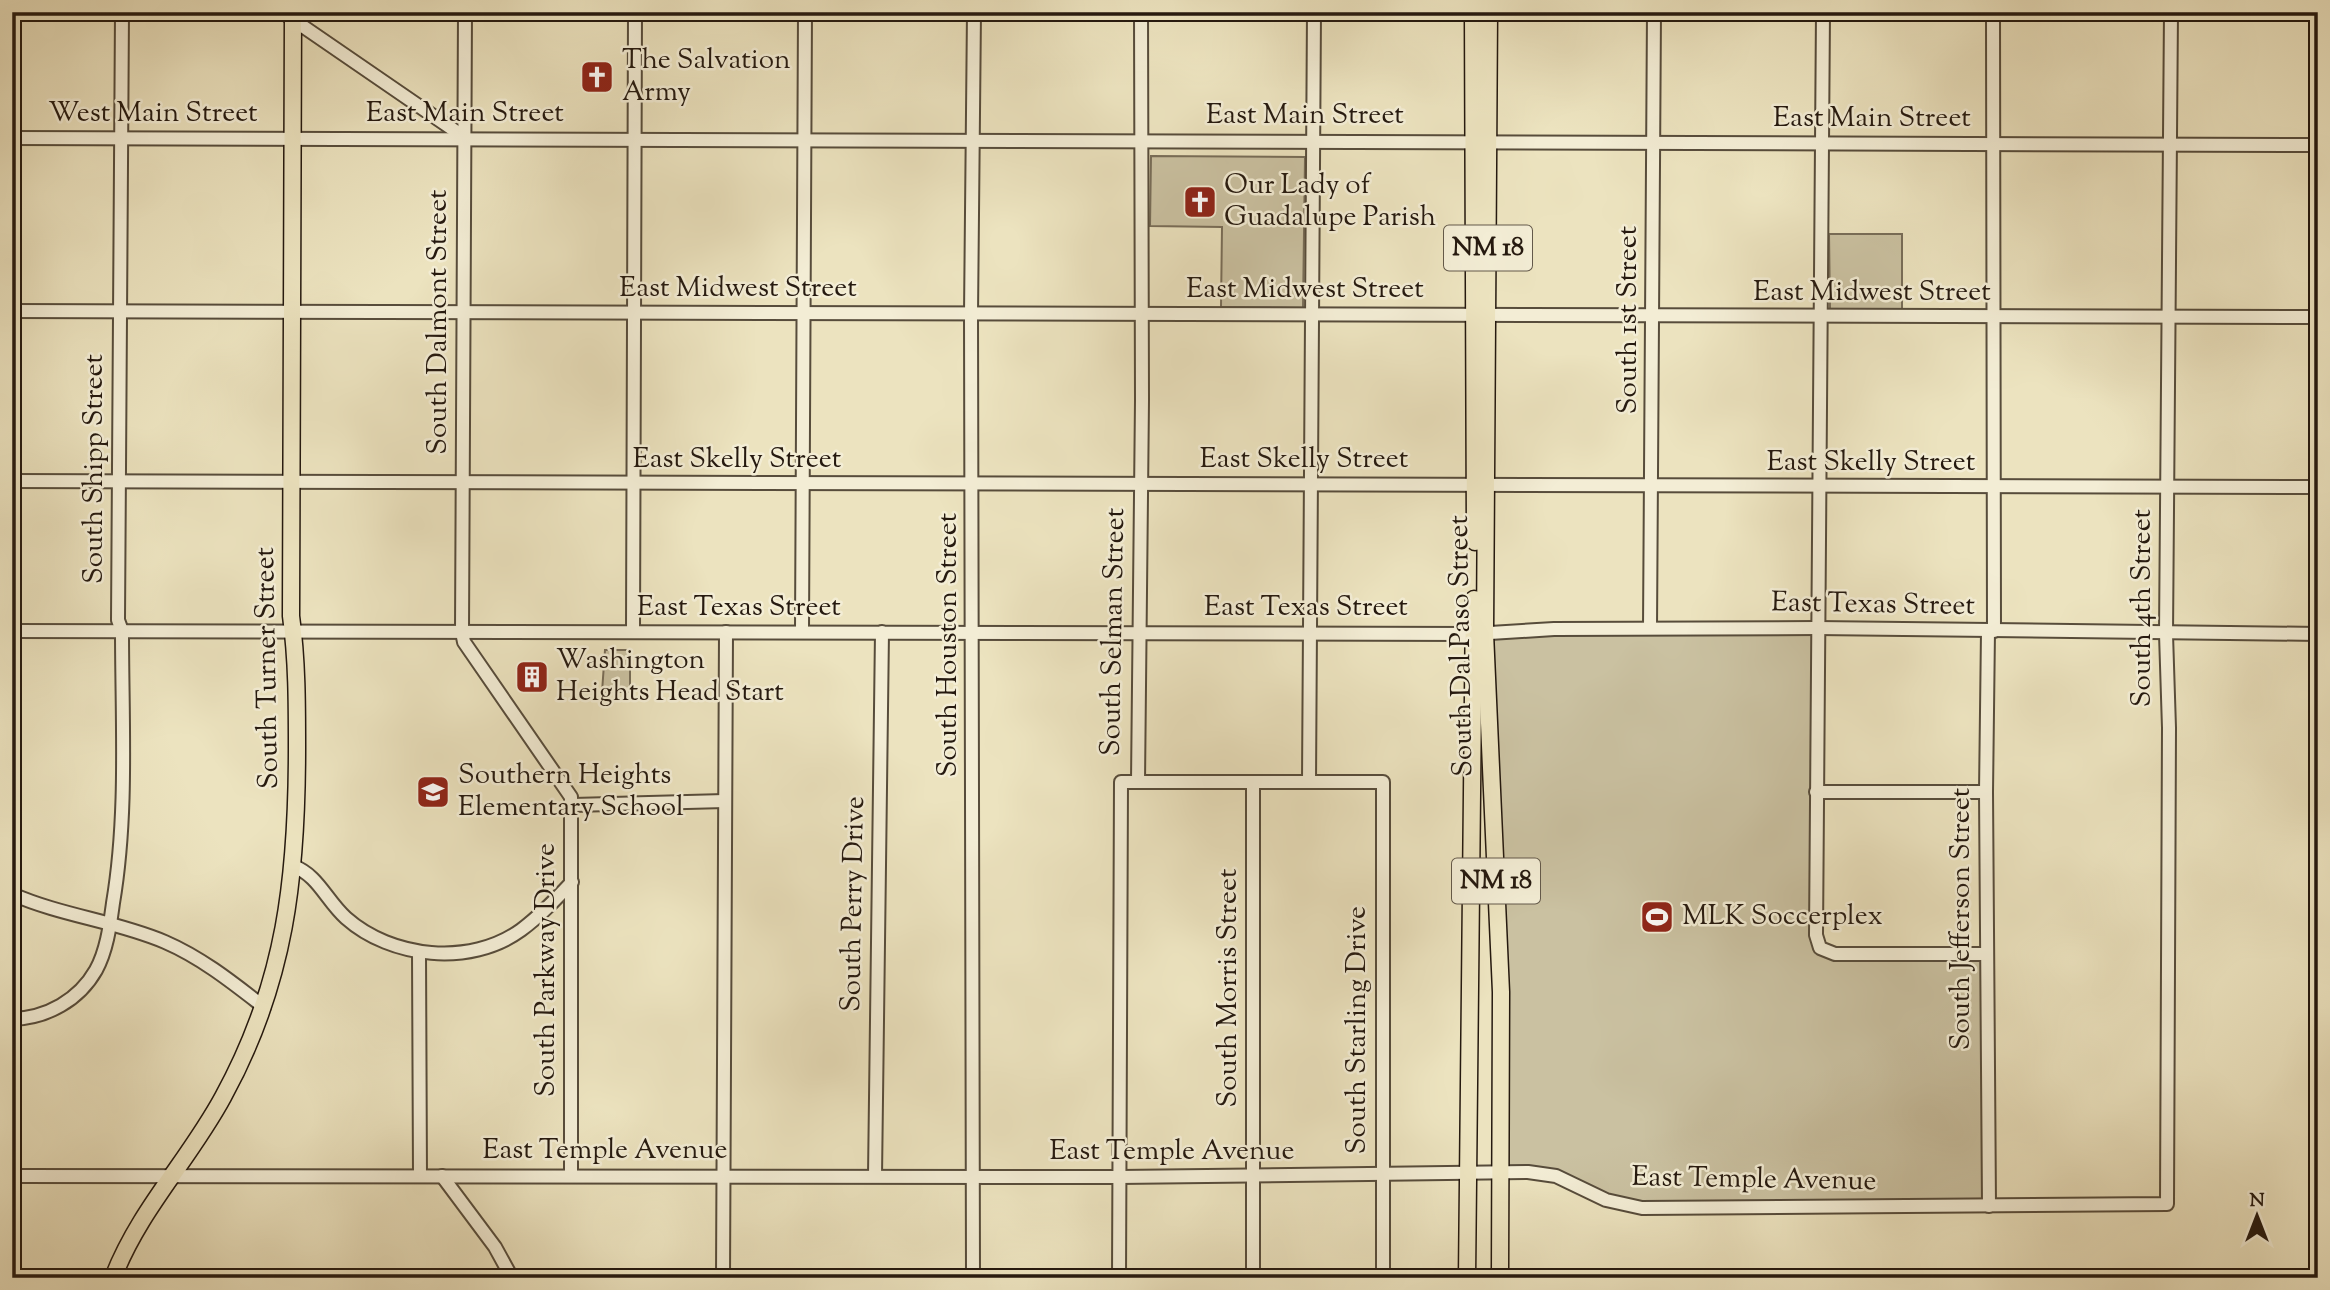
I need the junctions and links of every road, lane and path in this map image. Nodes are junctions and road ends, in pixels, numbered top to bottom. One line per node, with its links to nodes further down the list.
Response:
1 (122, 12): 17 (street, South Shipp Street)
2 (465, 12): 15 (street, South Dalmont Street)
3 (635, 12): 18 (street)
4 (805, 12): 20 (street)
5 (974, 12): 21 (street, South Houston Street)
6 (1141, 12): 22 (street, South Selman Street)
7 (1314, 12): 23 (street)
8 (1473, 12): 24 (main road, South Dal Paso Street / NM 18)
9 (1489, 12): 24 (main road, South Dal Paso Street / NM 18)
10 (1654, 12): 25 (street, South 1st Street)
11 (1823, 12): 26 (street)
12 (1993, 12): 27 (street, South Jefferson Street)
13 (2171, 12): 28 (street, South 4th Street)
14 (289, 15): 15 (street); 19 (main road, South Turner Street)
15 (464, 137): 18 (street, East Main Street); 19 (street, East Main Street); 33 (street, South Dalmont Street)
16 (12, 138): 17 (street, West Main Street)
17 (120, 138): 19 (street, West Main Street); 31 (street, South Shipp Street)
18 (634, 138): 20 (street, East Main Street); 34 (street)
19 (293, 139): 32 (main road, South Turner Street)
20 (804, 139): 21 (street, East Main Street); 35 (street)
21 (972, 140): 22 (street, East Main Street); 36 (street, South Houston Street)
22 (1143, 140): 23 (street, East Main Street); 38 (street, South Selman Street)
23 (1313, 141): 24 (street, East Main Street); 39 (street)
24 (1481, 142): 25 (street, East Main Street); 37 (main road, South Dal Paso Street / NM 18)
25 (1654, 143): 26 (street, East Main Street); 40 (street, South 1st Street)
26 (1822, 143): 27 (street, East Main Street); 41 (street)
27 (1993, 144): 28 (street, East Main Street); 44 (street, South Jefferson Street)
28 (2172, 144): 29 (street, East Main Street); 42 (street, South 4th Street)
29 (2318, 145)
30 (12, 311): 31 (street, East Midwest Street)
31 (121, 312): 32 (street, East Midwest Street); 45 (street, South Shipp Street)
32 (292, 312): 33 (street, East Midwest Street); 47 (main road, South Turner Street)
33 (465, 312): 34 (street, East Midwest Street); 48 (street, South Dalmont Street)
34 (634, 313): 35 (street, East Midwest Street); 50 (street)
35 (804, 313): 36 (street, East Midwest Street); 51 (street)
36 (971, 314): 38 (street, East Midwest Street); 53 (street, South Houston Street)
37 (1481, 314): 39 (street, East Midwest Street); 40 (street, East Midwest Street); 52 (main road, South Dal Paso Street / NM 18)
38 (1141, 315): 39 (street, East Midwest Street); 54 (street, South Selman Street)
39 (1313, 315): 49 (street)
40 (1653, 316): 41 (street, East Midwest Street); 55 (street, South 1st Street)
41 (1821, 317): 44 (street, East Midwest Street); 56 (street)
42 (2167, 317): 43 (street, East Midwest Street); 44 (street, East Midwest Street); 57 (street, South 4th Street)
43 (2318, 317)
44 (1993, 318): 59 (street, South Jefferson Street)
45 (118, 480): 46 (street, East Skelly Street); 47 (street, East Skelly Street); 64 (street, South Shipp Street)
46 (12, 481)
47 (291, 481): 48 (street, East Skelly Street); 62 (main road, South Turner Street)
48 (462, 483): 50 (street, East Skelly Street); 66 (street, South Dalmont Street)
49 (1311, 483): 52 (street, East Skelly Street); 54 (street, East Skelly Street); 73 (street)
50 (633, 484): 51 (street, East Skelly Street); 67 (street)
51 (803, 484): 53 (street, East Skelly Street); 69 (street)
52 (1480, 484): 55 (street, East Skelly Street); 74 (main road, South Dal Paso Street / NM 18)
53 (972, 485): 54 (street, East Skelly Street); 72 (street, South Houston Street)
54 (1140, 485): 71 (street, South Selman Street)
55 (1653, 486): 56 (street, East Skelly Street); 60 (street, South 1st Street)
56 (1820, 487): 59 (street, East Skelly Street); 61 (street)
57 (2167, 487): 58 (street, East Skelly Street); 59 (street, East Skelly Street); 75 (street, South 4th Street)
58 (2318, 487)
59 (1993, 488): 65 (street, South Jefferson Street)
60 (1650, 628): 61 (street, East Texas Street); 74 (street, East Texas Street)
61 (1817, 628): 65 (street, East Texas Street); 80 (street)
62 (293, 630): 64 (street, East Texas Street); 66 (street, East Texas Street); 84 (main road, South Turner Street)
63 (12, 631): 64 (street, East Texas Street)
64 (122, 631): 87 (street, South Shipp Street)
65 (1991, 631): 75 (street, East Texas Street); 81 (street, South Jefferson Street)
66 (462, 632): 67 (street, East Texas Street); 83 (street, South Parkway Drive)
67 (633, 632): 68 (street, East Texas Street)
68 (726, 632): 69 (street, East Texas Street); 82 (street)
69 (802, 632): 70 (street, East Texas Street)
70 (881, 632): 72 (street, East Texas Street); 101 (street, South Perry Drive)
71 (1138, 632): 72 (street, East Texas Street); 73 (street, East Texas Street); 77 (street, South Selman Street)
72 (974, 633): 102 (street, South Houston Street)
73 (1310, 633): 74 (street, East Texas Street); 79 (street)
74 (1479, 633): 92 (main road, South Dal Paso Street / NM 18); 94 (main road, South Dal Paso Street / NM 18)
75 (2166, 634): 76 (street, East Texas Street); 105 (street, South 4th Street)
76 (2318, 634)
77 (1138, 782): 78 (street); 104 (street, South Selman Street)
78 (1253, 782): 79 (street); 103 (street, South Morris Street)
79 (1309, 782): 93 (street, South Starling Drive)
80 (1816, 792): 81 (street); 89 (street)
81 (1986, 792): 89 (street, South Jefferson Street)
82 (725, 802): 83 (street); 100 (street)
83 (573, 804): 85 (street, South Parkway Drive)
84 (293, 866): 88 (street); 90 (main road, South Turner Street)
85 (572, 882): 88 (street); 97 (street, South Parkway Drive)
86 (12, 894): 87 (street)
87 (110, 925): 90 (street); 91 (street, South Shipp Street)
88 (419, 953): 95 (street)
89 (1987, 954): 106 (street, South Jefferson Street)
90 (264, 1007): 99 (main road, South Turner Street)
91 (12, 1019)
92 (1500, 1172): 94 (street, East Temple Avenue); 106 (street, East Temple Avenue); 115 (main road, South Dal Paso Street / NM 18)
93 (1382, 1174): 94 (street, East Temple Avenue); 103 (street, East Temple Avenue); 113 (street, South Starling Drive)
94 (1468, 1174): 114 (main road, South Dal Paso Street / NM 18)
95 (420, 1175): 96 (street, East Temple Avenue); 99 (street, East Temple Avenue)
96 (442, 1175): 97 (street, East Temple Avenue); 108 (street)
97 (571, 1175): 100 (street, East Temple Avenue)
98 (12, 1176): 99 (street, East Temple Avenue)
99 (171, 1176): 107 (main road, South Turner Street)
100 (724, 1176): 101 (street, East Temple Avenue); 109 (street)
101 (876, 1176): 102 (street, East Temple Avenue)
102 (972, 1176): 104 (street, East Temple Avenue); 110 (street, South Houston Street)
103 (1253, 1176): 104 (street, East Temple Avenue); 112 (street, South Morris Street)
104 (1119, 1177): 111 (street, South Selman Street)
105 (2167, 1205): 106 (street, East Temple Avenue)
106 (1989, 1206)
107 (113, 1278)
108 (512, 1278)
109 (723, 1278)
110 (973, 1278)
111 (1119, 1278)
112 (1253, 1278)
113 (1383, 1278)
114 (1467, 1278)
115 (1500, 1278)

